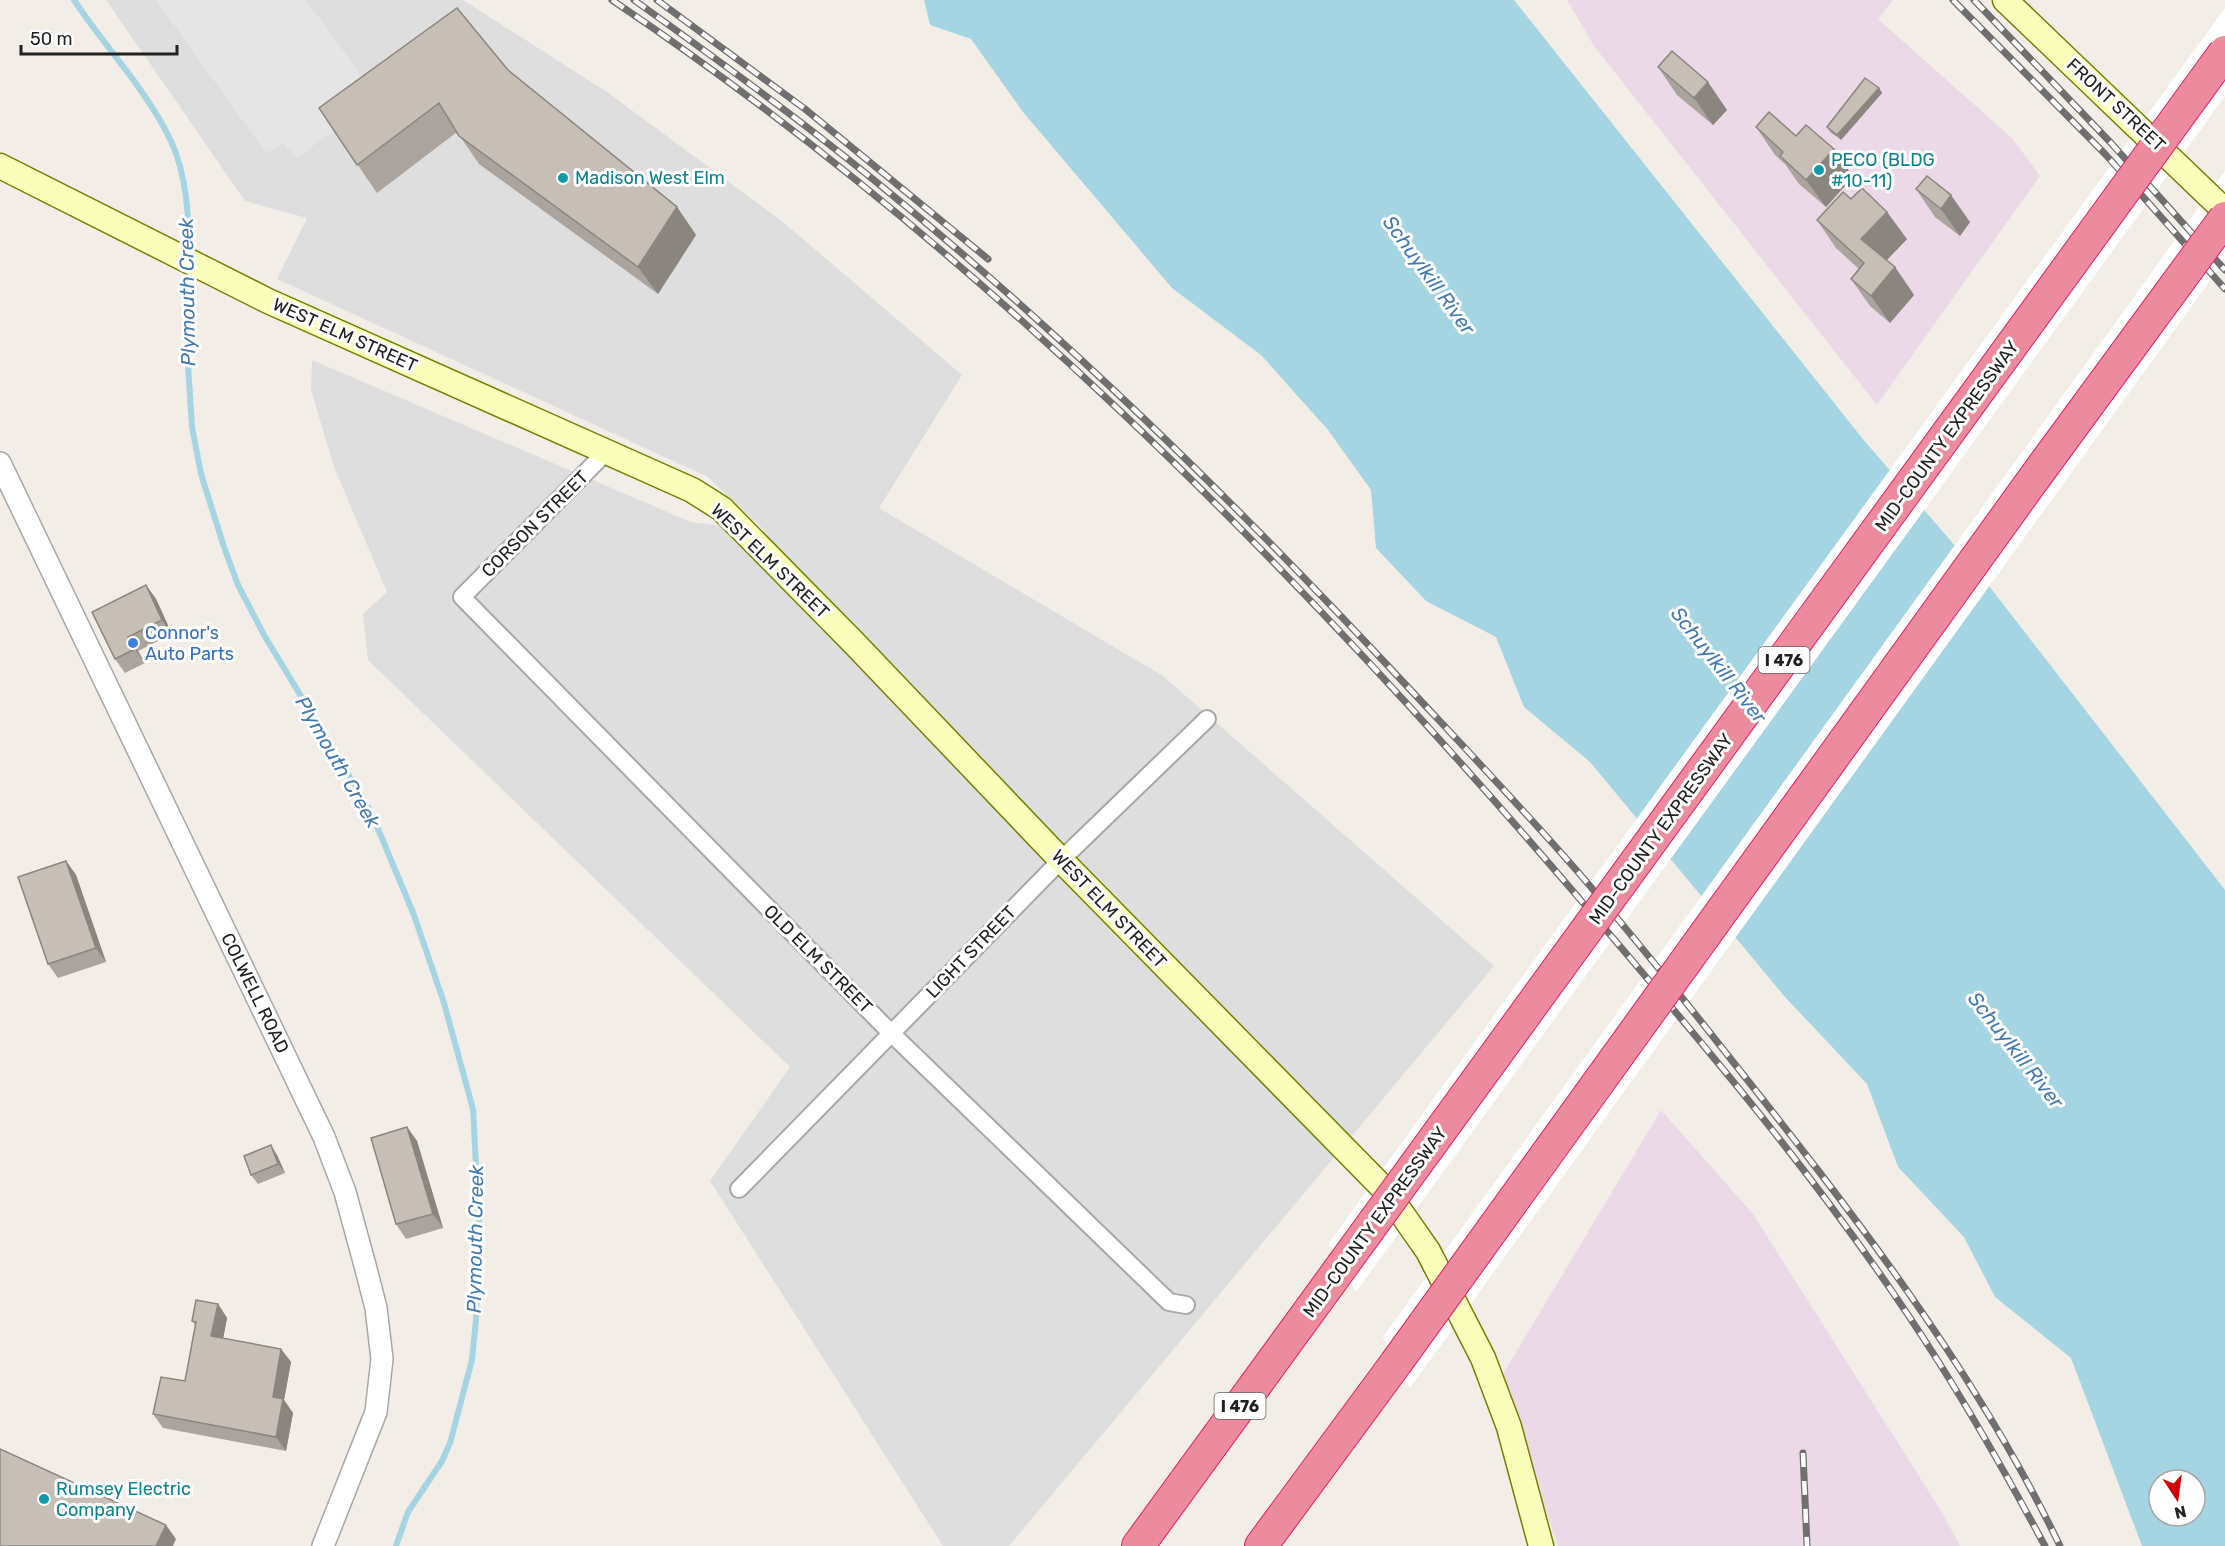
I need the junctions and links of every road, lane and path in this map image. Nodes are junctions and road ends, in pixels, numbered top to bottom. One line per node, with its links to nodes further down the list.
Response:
1 (2005, 0): 4 (main road, FRONT STREET)
2 (2225, 52): 15 (highway, MID-COUNTY EXPRESSWAY / I 476, bridge)
3 (0, 166): 6 (main road, WEST ELM STREET)
4 (2225, 211)
5 (2225, 218): 16 (highway, bridge)
6 (608, 451): 8 (street, CORSON STREET); 10 (main road, WEST ELM STREET)
7 (0, 463): 14 (street, COLWELL ROAD)
8 (462, 597): 11 (street, OLD ELM STREET)
9 (1207, 719): 10 (street, LIGHT STREET)
10 (1061, 860): 11 (street, LIGHT STREET); 17 (main road, WEST ELM STREET)
11 (892, 1034): 12 (street, LIGHT STREET); 13 (street, OLD ELM STREET)
12 (739, 1190)
13 (1186, 1305)
14 (323, 1546)
15 (1138, 1546)
16 (1261, 1546)
17 (1541, 1546)

